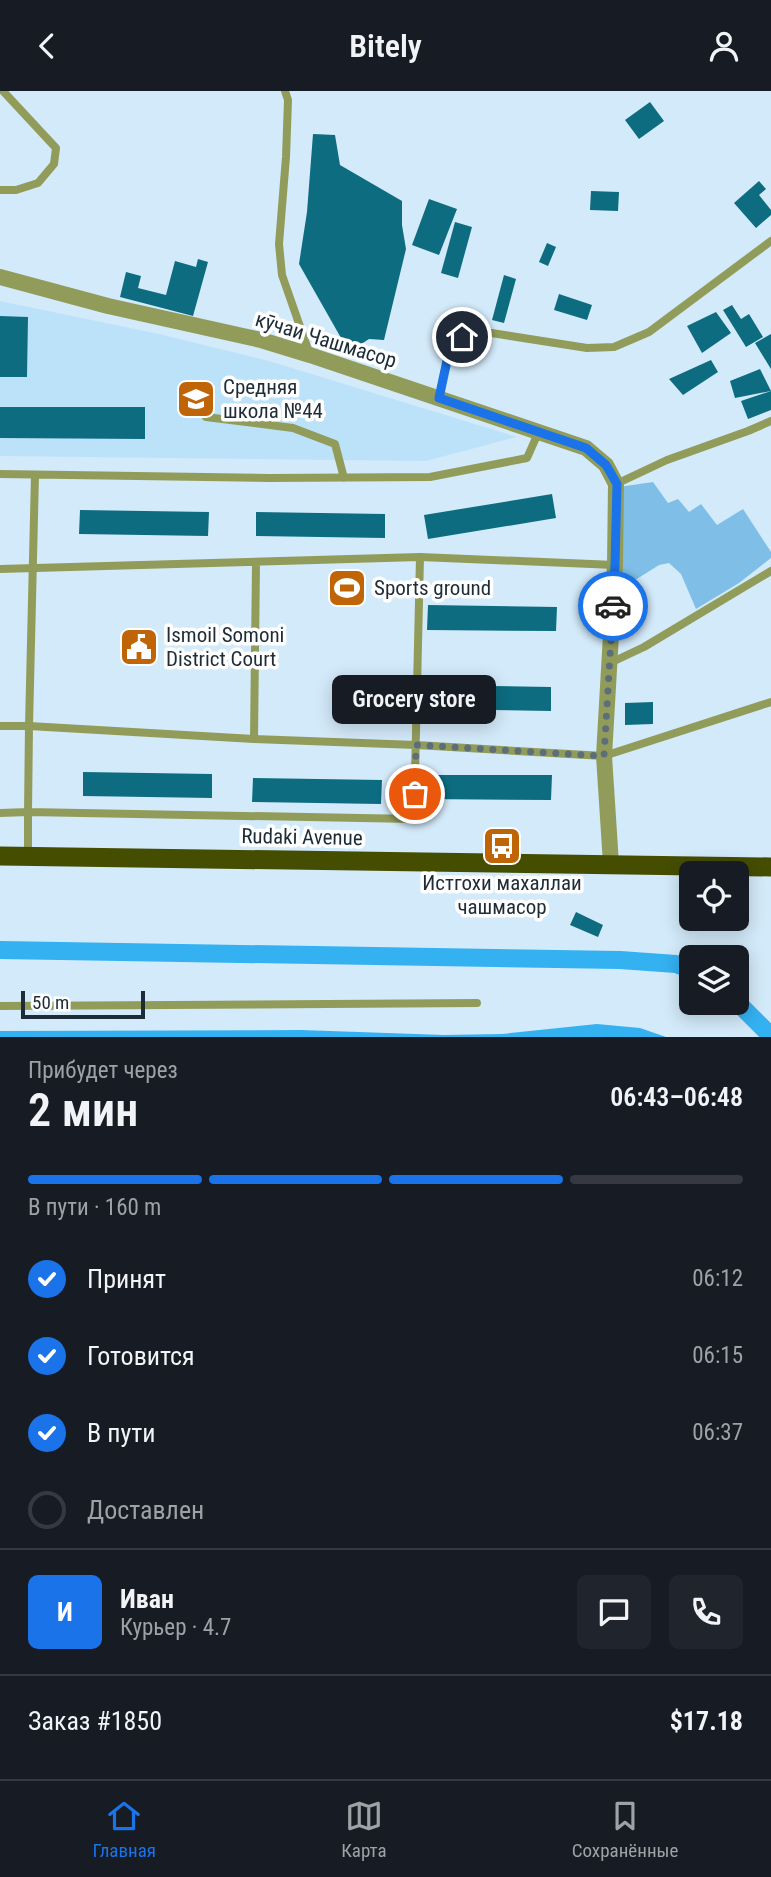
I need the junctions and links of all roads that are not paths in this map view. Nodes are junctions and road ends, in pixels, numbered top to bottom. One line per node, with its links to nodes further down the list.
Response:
1 (3, 91): 3 (lane)
2 (285, 91): 6 (lane)
3 (0, 190)
4 (771, 241): 7 (lane)
5 (0, 277): 6 (street, кӯчаи Чашмасор)
6 (310, 355): 7 (street, кӯчаи Чашмасор)
7 (439, 398): 10 (street, кӯчаи Чашмасор)
8 (206, 417): 13 (lane)
9 (771, 421): 14 (lane)
10 (539, 431): 13 (lane); 14 (street, кӯчаи Чашмасор)
11 (0, 474): 12 (lane)
12 (35, 475): 13 (lane); 19 (lane)
13 (344, 478)
14 (617, 484): 17 (street)
15 (420, 557): 16 (lane); 17 (lane); 26 (lane)
16 (256, 563): 19 (lane); 25 (lane)
17 (615, 565): 21 (street)
18 (0, 569): 19 (lane)
19 (33, 569): 24 (lane)
20 (771, 571): 21 (lane)
21 (608, 664): 27 (street)
22 (771, 702): 27 (lane)
23 (0, 726): 24 (lane)
24 (29, 726): 25 (lane); 28 (lane)
25 (254, 739): 26 (lane)
26 (416, 745): 27 (lane); 28 (lane)
27 (604, 756): 32 (street)
28 (28, 812): 29 (lane); 31 (lane)
29 (0, 813)
30 (0, 856): 31 (highway, Rudaki Avenue)
31 (28, 856): 32 (highway, Rudaki Avenue)
32 (611, 864): 33 (highway, Rudaki Avenue)
33 (771, 867)
34 (477, 1003): 35 (lane)
35 (0, 1006)

